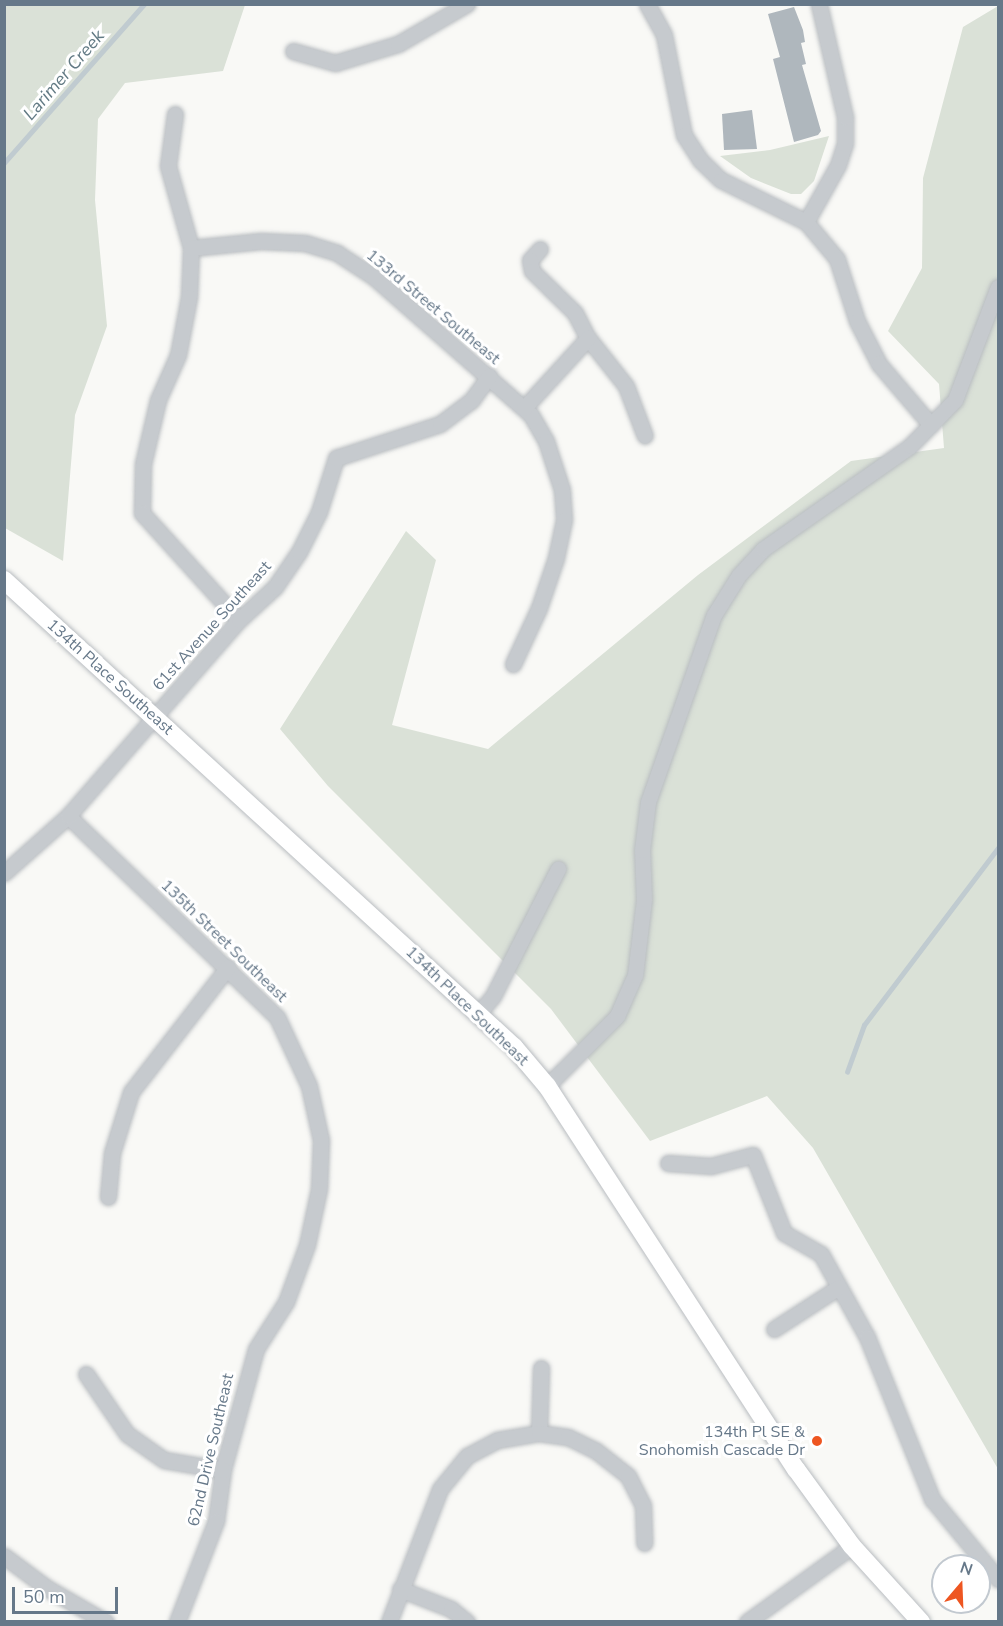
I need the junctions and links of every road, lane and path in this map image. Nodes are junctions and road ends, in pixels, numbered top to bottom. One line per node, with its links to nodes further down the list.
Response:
1 (467, 4): 4 (street)
2 (647, 4): 6 (street)
3 (819, 4): 6 (street)
4 (293, 51)
5 (175, 114): 7 (street)
6 (806, 222): 13 (street)
7 (191, 248): 11 (street, 133rd Street Southeast); 16 (street)
8 (540, 249): 10 (street)
9 (999, 287): 13 (street)
10 (588, 338): 12 (street); 14 (street)
11 (489, 376): 12 (street, 133rd Street Southeast); 16 (street, 61st Avenue Southeast)
12 (524, 408): 17 (street, 133rd Street Southeast)
13 (931, 425): 24 (street)
14 (645, 436)
15 (4, 580): 18 (main road, 134th Place Southeast)
16 (239, 620): 18 (street, 61st Avenue Southeast)
17 (513, 664)
18 (154, 717): 19 (street, 61st Avenue Southeast); 23 (main road, 134th Place Southeast)
19 (68, 816): 21 (street, 61st Avenue Southeast); 22 (street, 135th Street Southeast)
20 (558, 869): 23 (street)
21 (4, 873)
22 (228, 967): 26 (street, 135th Street Southeast); 27 (street)
23 (478, 1014): 24 (main road, 134th Place Southeast)
24 (547, 1086): 35 (main road, 134th Place Southeast)
25 (668, 1163): 28 (street)
26 (319, 1189): 33 (street, 62nd Drive Southeast)
27 (108, 1197)
28 (839, 1287): 29 (street); 37 (street)
29 (774, 1329)
30 (541, 1368): 32 (street)
31 (87, 1374): 33 (street)
32 (538, 1433): 34 (street); 38 (street)
33 (223, 1470): 40 (street, 62nd Drive Southeast)
34 (644, 1543)
35 (852, 1546): 43 (street); 44 (main road, 134th Place Southeast)
36 (4, 1556): 39 (street)
37 (999, 1579)
38 (400, 1589): 41 (street); 42 (street)
39 (106, 1622)
40 (177, 1622)
41 (389, 1622)
42 (466, 1622)
43 (747, 1622)
44 (921, 1622)

